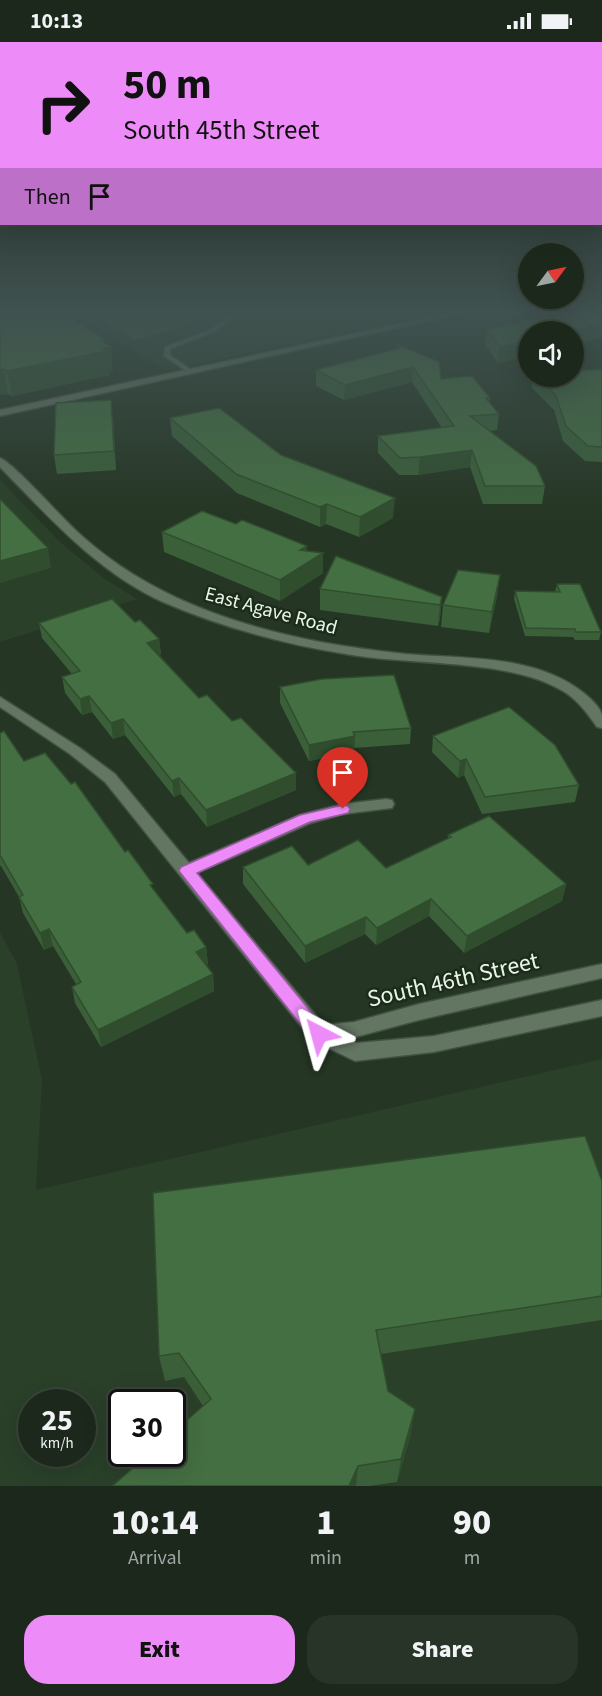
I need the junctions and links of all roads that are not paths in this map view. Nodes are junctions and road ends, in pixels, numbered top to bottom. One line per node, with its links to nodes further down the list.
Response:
1 (152, 380): 2 (street)
2 (0, 413)
3 (0, 461): 5 (street, East Agave Road)
4 (0, 701): 7 (street)
5 (602, 724)
6 (386, 804): 7 (street)
7 (186, 871): 10 (street)
8 (602, 971): 10 (street, South 46th Street)
9 (602, 1008): 10 (street)
10 (319, 1034)

